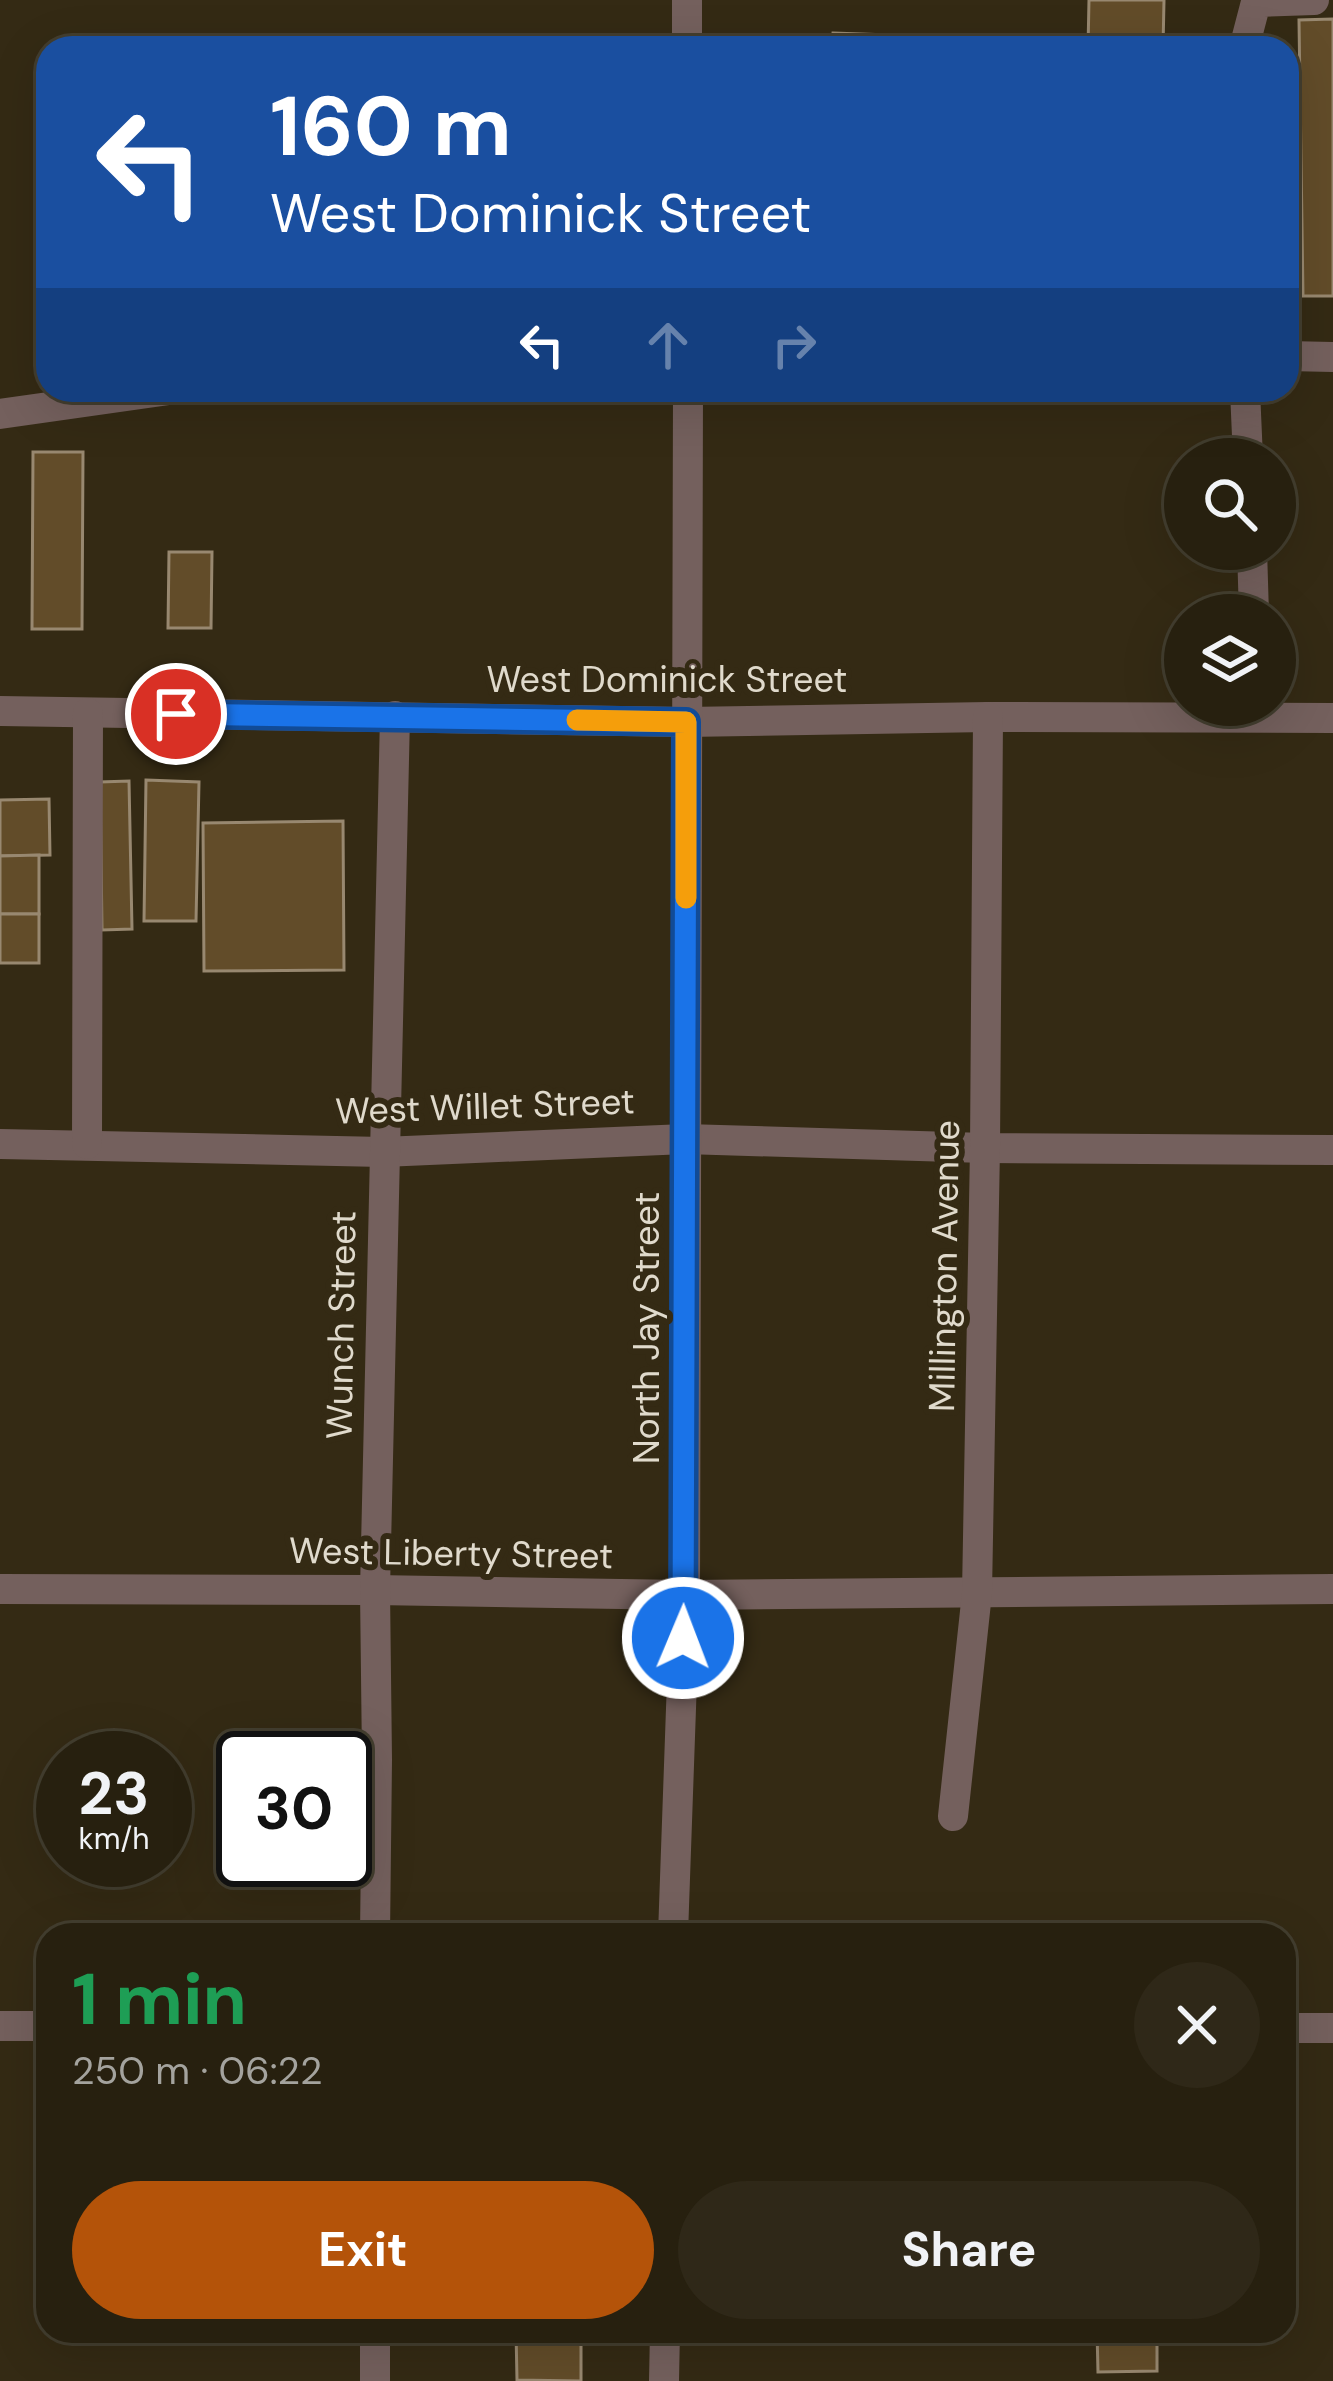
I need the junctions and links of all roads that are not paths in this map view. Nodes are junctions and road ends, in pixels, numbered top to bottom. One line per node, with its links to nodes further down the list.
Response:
1 (687, 0): 4 (street)
2 (1314, 0): 3 (street)
3 (1256, 1): 5 (street)
4 (688, 36)
5 (1247, 36)
6 (1299, 356): 7 (street)
7 (1333, 357)
8 (84, 402): 11 (street)
9 (688, 402): 20 (street, North Jay Street)
10 (1246, 402): 12 (street)
11 (0, 414)
12 (1247, 438)
13 (0, 711): 14 (street, West Dominick Street)
14 (88, 713): 17 (street, West Dominick Street); 23 (street)
15 (1164, 713): 18 (street, West Dominick Street)
16 (1296, 715): 19 (street, West Dominick Street)
17 (395, 716): 20 (street, West Dominick Street); 26 (street, Wunch Street)
18 (988, 717): 20 (street, West Dominick Street); 24 (street, Millington Avenue)
19 (1333, 718)
20 (686, 722): 21 (street, North Jay Street)
21 (686, 1139): 24 (street, West Willet Street); 26 (street, West Willet Street); 31 (street, North Jay Street)
22 (0, 1144): 23 (street, West Willet Street)
23 (88, 1144): 26 (street, West Willet Street)
24 (985, 1148): 25 (street, West Willet Street); 30 (street, Millington Avenue)
25 (1333, 1150)
26 (383, 1152): 29 (street, Wunch Street)
27 (0, 1589): 29 (street, West Liberty Street)
28 (1333, 1589): 30 (street, West Liberty Street)
29 (375, 1590): 31 (street, West Liberty Street); 33 (street, Wunch Street)
30 (977, 1593): 31 (street, West Liberty Street); 32 (street, Millington Avenue)
31 (685, 1595): 34 (street, North Jay Street)
32 (952, 1816)
33 (375, 1923)
34 (673, 1923)
35 (0, 2026): 36 (street)
36 (36, 2026)
37 (1296, 2028): 38 (street)
38 (1333, 2028)
39 (375, 2343): 41 (street)
40 (665, 2343): 42 (street)
41 (375, 2381)
42 (664, 2381)

